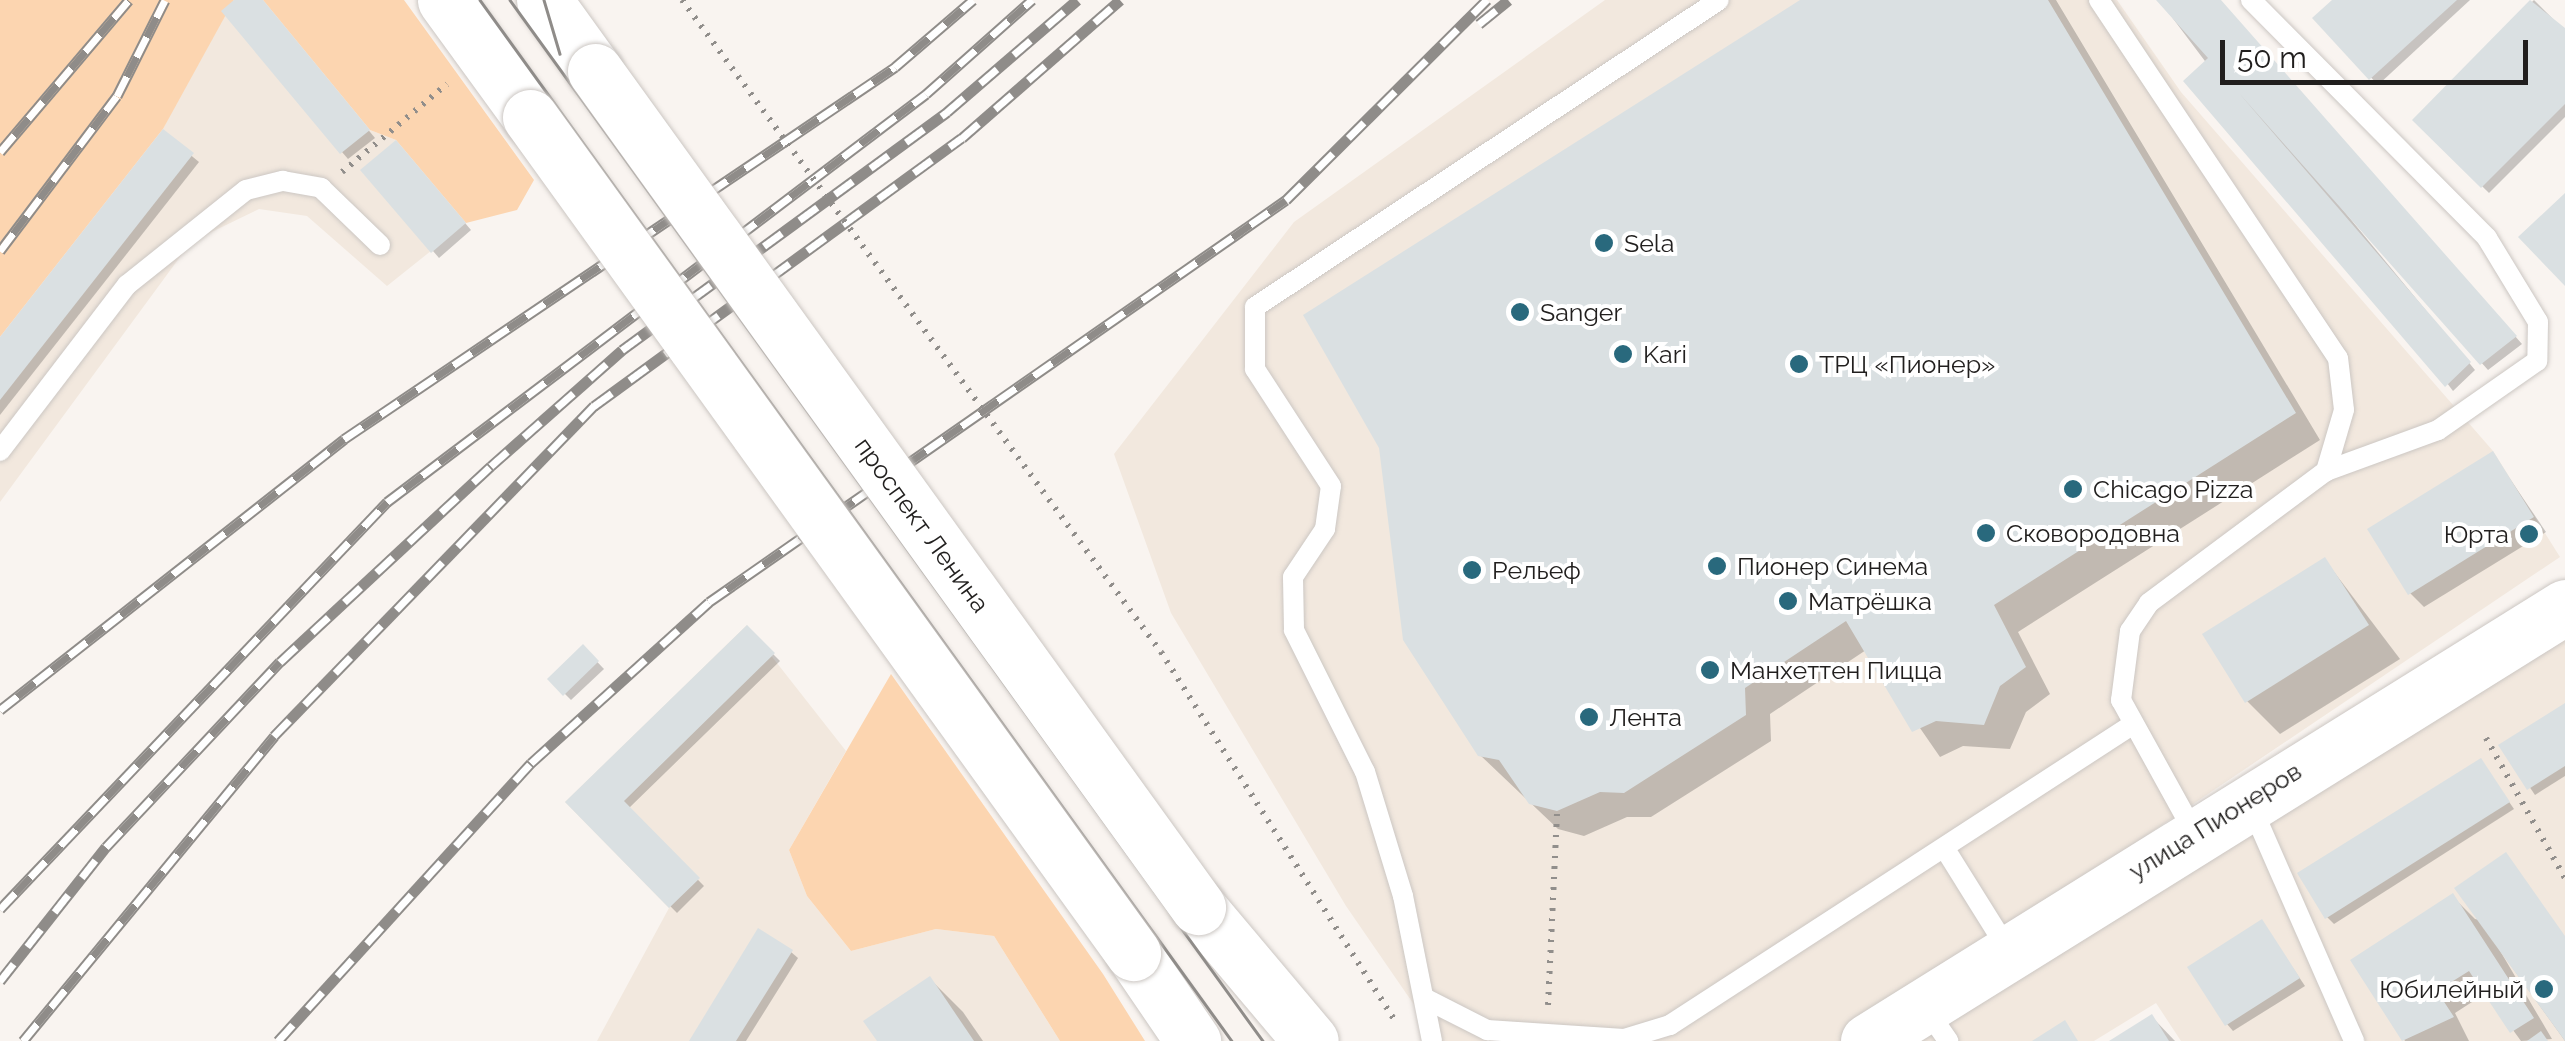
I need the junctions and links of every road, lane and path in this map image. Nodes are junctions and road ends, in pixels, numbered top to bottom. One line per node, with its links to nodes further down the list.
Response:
1 (446, 0): 24 (main road, bridge)
2 (544, 0): 25 (main road, проспект Ленина, bridge)
3 (682, 0): 26 (path, bridge)
4 (1718, 0): 21 (lane)
5 (2099, 0): 11 (lane)
6 (2251, 0): 11 (lane)
7 (458, 75): 8 (path)
8 (321, 188): 9 (lane); 10 (lane)
9 (380, 245)
10 (0, 451)
11 (2326, 471): 13 (lane)
12 (2565, 607): 15 (main road, улица Пионеров)
13 (2132, 725): 17 (lane); 18 (lane)
14 (2486, 738): 19 (path)
15 (2248, 800): 17 (main road, улица Пионеров); 29 (lane)
16 (1557, 811): 23 (path)
17 (2194, 832): 20 (main road, улица Пионеров)
18 (1945, 850): 20 (lane); 23 (lane)
19 (2565, 878)
20 (2008, 951): 22 (main road, улица Пионеров)
21 (1424, 998): 23 (lane); 27 (lane)
22 (1936, 1023): 28 (main road, улица Пионеров)
23 (1546, 1035)
24 (1193, 1041)
25 (1311, 1041)
26 (1407, 1041)
27 (1432, 1041)
28 (1868, 1041)
29 (2354, 1041)

